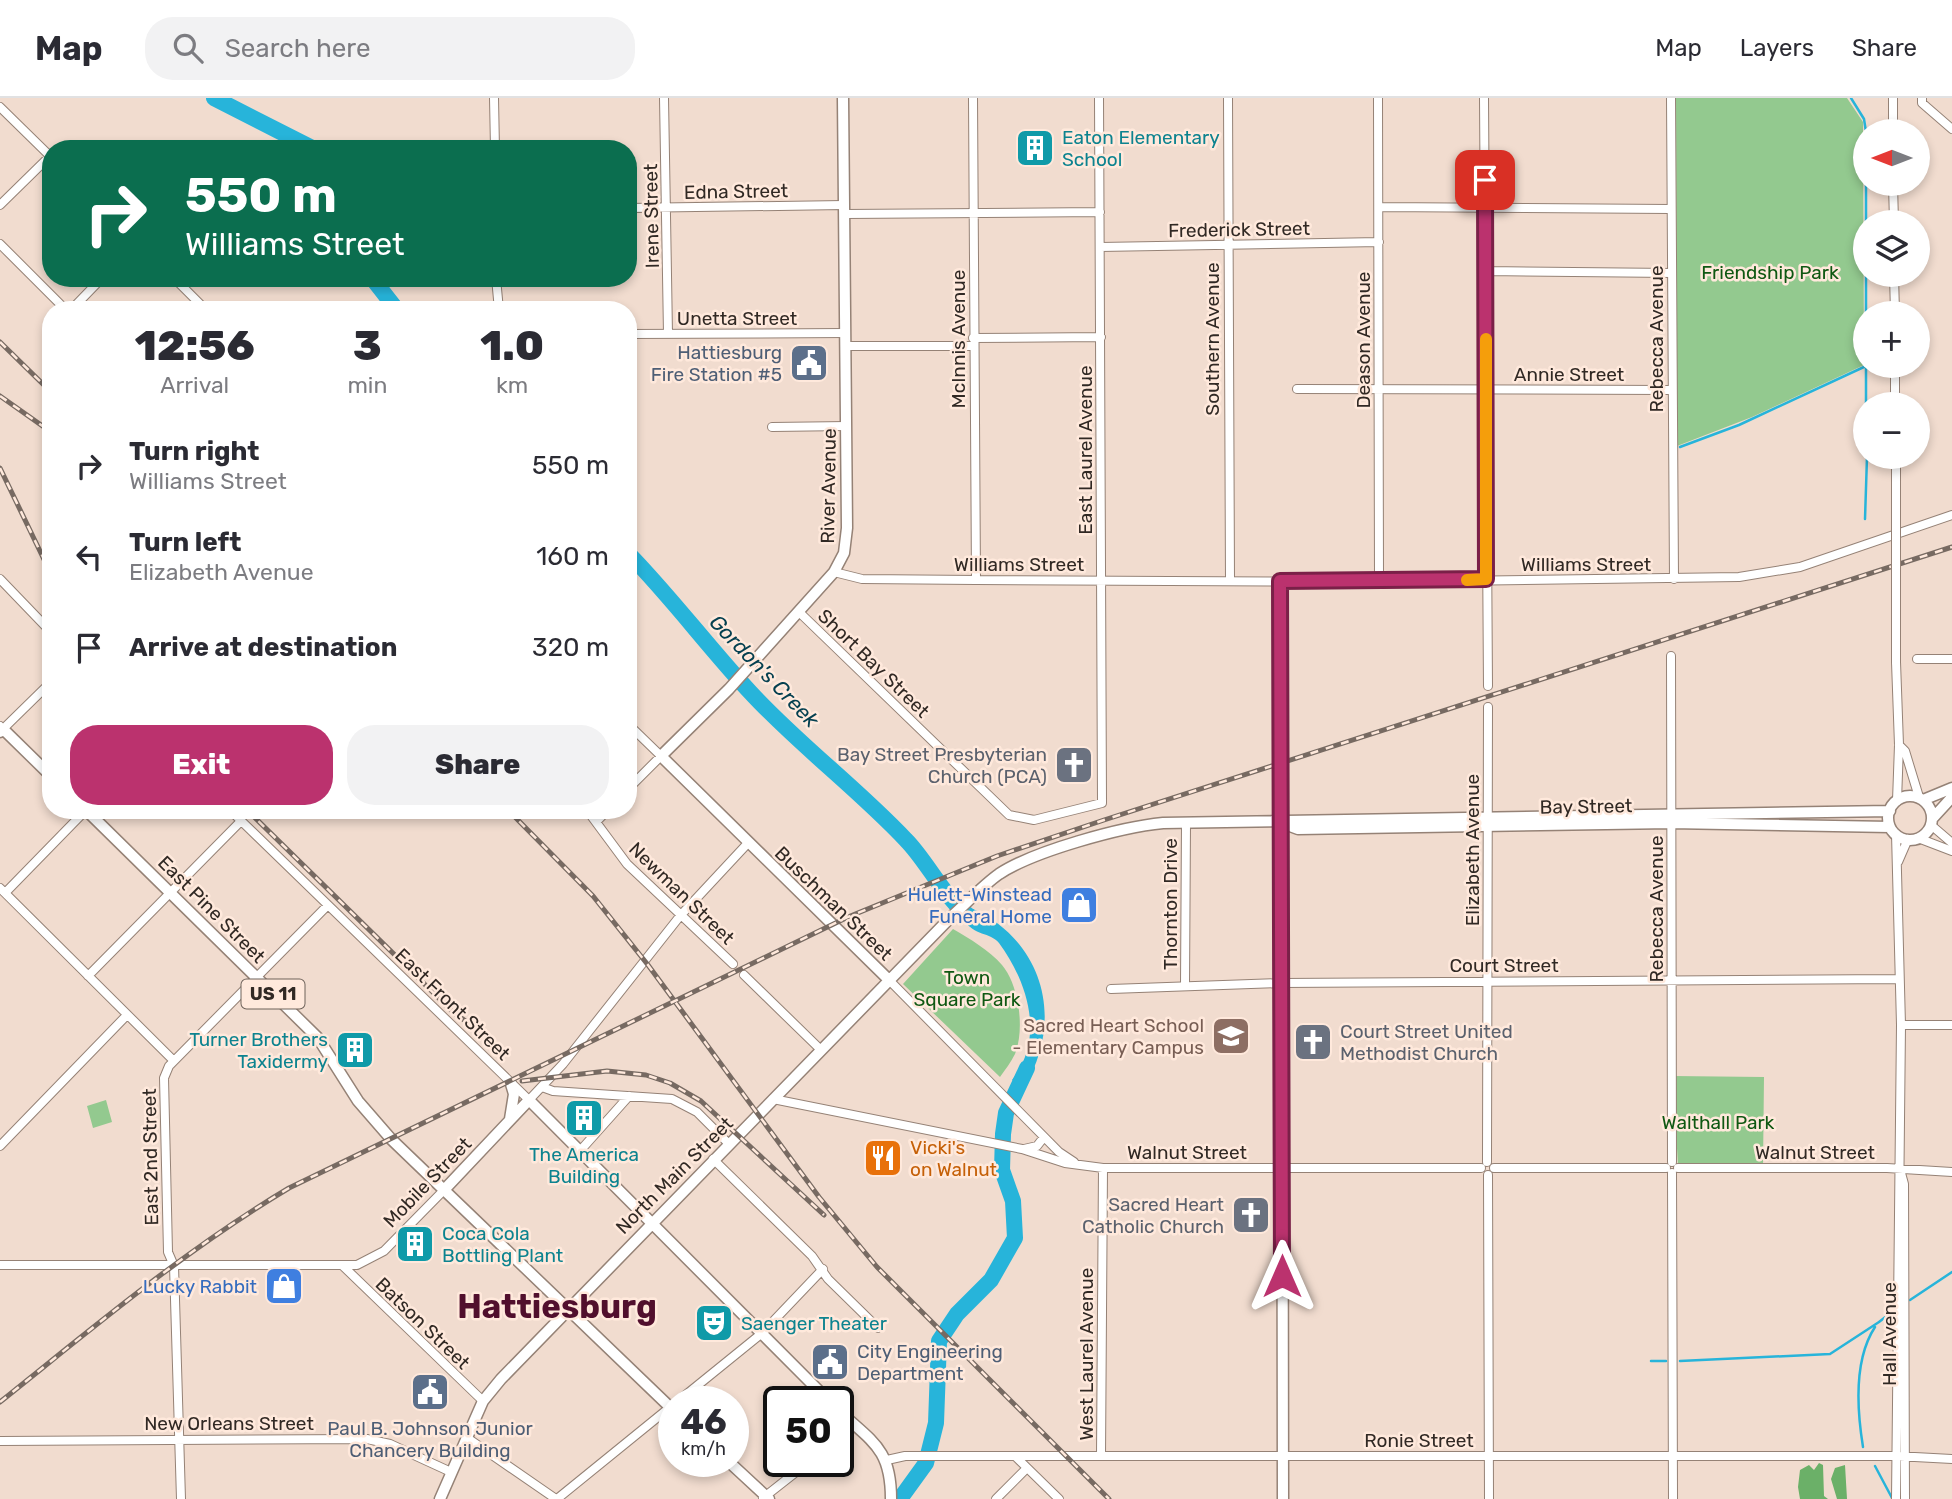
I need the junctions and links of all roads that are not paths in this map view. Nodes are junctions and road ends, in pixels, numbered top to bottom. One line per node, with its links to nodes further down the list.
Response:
1 (494, 98): 15 (street)
2 (664, 98): 22 (street, Irene Street)
3 (843, 98): 23 (main road, River Avenue)
4 (973, 98): 26 (street, McInnis Avenue)
5 (1099, 98): 25 (street, East Laurel Avenue)
6 (1228, 98): 29 (street, Southern Avenue)
7 (1378, 98): 19 (street, Deason Avenue)
8 (1484, 98): 20 (street)
9 (1671, 98): 24 (street, Rebecca Avenue)
10 (1892, 98): 13 (street)
11 (1922, 98): 14 (street)
12 (0, 107): 16 (street)
13 (1893, 119)
14 (1952, 129)
15 (495, 140)
16 (42, 148)
17 (42, 164): 18 (street)
18 (0, 205)
19 (1379, 207): 20 (street); 27 (street, Deason Avenue)
20 (1485, 207): 24 (street); 31 (street)
21 (637, 208): 22 (street, Edna Street)
22 (667, 208): 23 (street, Edna Street); 42 (street, Irene Street)
23 (845, 209): 26 (street); 40 (main road, River Avenue)
24 (1671, 209): 32 (street, Rebecca Avenue)
25 (1100, 212): 26 (street); 30 (street, East Laurel Avenue)
26 (972, 213): 44 (street, McInnis Avenue)
27 (1379, 242): 29 (street, Frederick Street); 46 (street, Deason Avenue)
28 (0, 244): 33 (street)
29 (1229, 245): 30 (street, Frederick Street); 60 (street, Southern Avenue)
30 (1100, 247): 43 (street, East Laurel Avenue)
31 (1486, 271): 32 (street); 48 (street)
32 (1672, 273): 49 (street, Rebecca Avenue)
33 (42, 284)
34 (45, 287): 37 (street)
35 (93, 287): 38 (street)
36 (183, 287): 39 (street)
37 (60, 301)
38 (78, 301)
39 (197, 301)
40 (846, 333): 42 (street, Unetta Street); 45 (main road, River Avenue)
41 (637, 334): 42 (street, Unetta Street)
42 (668, 334)
43 (1101, 338): 44 (street); 59 (street, East Laurel Avenue)
44 (973, 342): 45 (street); 58 (street, McInnis Avenue)
45 (846, 346): 50 (main road, River Avenue)
46 (1379, 388): 47 (street, Annie Street); 48 (street, Annie Street); 62 (street, Deason Avenue)
47 (1297, 389)
48 (1487, 389): 49 (street, Annie Street); 56 (street)
49 (1672, 390): 57 (street, Rebecca Avenue)
50 (847, 426): 51 (street); 54 (main road, River Avenue)
51 (772, 427)
52 (1896, 469): 73 (street, bridge)
53 (1952, 515): 57 (street, Williams Street)
54 (834, 572): 58 (street, Williams Street); 63 (main road, River Avenue)
55 (0, 579): 64 (street)
56 (1486, 579): 57 (street, Williams Street); 62 (street, Williams Street); 68 (street)
57 (1674, 579)
58 (976, 580): 59 (street, Williams Street)
59 (1100, 580): 60 (street, Williams Street); 80 (street, East Laurel Avenue)
60 (1230, 581): 61 (street, Williams Street)
61 (1280, 581): 62 (street, Williams Street); 92 (street)
62 (1379, 582)
63 (799, 612): 74 (main road, River Avenue); 80 (street, Short Bay Street)
64 (42, 623)
65 (1671, 656): 82 (street, Rebecca Avenue)
66 (1917, 659): 67 (street)
67 (1952, 659)
68 (1488, 687)
69 (42, 690): 71 (street)
70 (1488, 707): 87 (street, Elizabeth Avenue)
71 (1, 729): 75 (main road)
72 (637, 732): 74 (street, Buschman Street)
73 (1899, 744): 79 (street); 81 (street)
74 (661, 755): 76 (street, River Avenue); 95 (main road, Buschman Street)
75 (42, 768)
76 (637, 780)
77 (1952, 788): 79 (main road)
78 (1952, 797): 90 (main road)
79 (1921, 799): 81 (main road); 90 (main road)
80 (1102, 803)
81 (1893, 806): 82 (main road, Bay Street); 93 (main road)
82 (1671, 818): 87 (main road, Bay Street); 93 (main road, Bay Street); 110 (street, Rebecca Avenue)
83 (77, 819): 99 (street)
84 (95, 819): 100 (main road, East Pine Street / US 11)
85 (594, 819): 89 (street, Newman Street)
86 (599, 819): 89 (street)
87 (1488, 820): 92 (main road, Bay Street); 111 (street, Elizabeth Avenue)
88 (241, 821): 100 (street); 102 (street, East Front Street)
89 (596, 822): 103 (street, Newman Street)
90 (1931, 822): 94 (main road); 96 (street)
91 (1186, 823): 92 (main road, Bay Street); 101 (main road, Bay Street); 113 (street, Thornton Drive)
92 (1282, 824): 112 (main road)
93 (1893, 830): 94 (main road); 98 (street, Hall Avenue)
94 (1913, 839): 97 (street); 98 (street, Hall Avenue)
95 (748, 843): 103 (street, Mobile Street); 109 (main road, Buschman Street)
96 (1952, 843)
97 (1952, 851)
98 (1898, 862): 108 (street, Hall Avenue)
99 (2, 891): 106 (street)
100 (171, 891): 106 (street); 107 (main road, East Pine Street / US 11)
101 (968, 901): 109 (main road, North Main Street)
102 (327, 906): 107 (street); 120 (street, East Front Street)
103 (680, 916): 104 (street, Newman Street); 121 (street, Mobile Street)
104 (733, 964)
105 (744, 975): 118 (street)
106 (88, 976): 115 (street)
107 (256, 978): 119 (street); 139 (main road, East Pine Street / US 11)
108 (1897, 979): 110 (street, Court Street); 116 (street, Hall Avenue)
109 (889, 980): 118 (main road, North Main Street); 126 (street, Buschman Street)
110 (1673, 980): 111 (street, Court Street); 136 (street, Rebecca Avenue)
111 (1488, 981): 112 (street, Court Street); 135 (street, Elizabeth Avenue)
112 (1282, 983): 113 (street, Court Street); 133 (main road)
113 (1185, 985): 114 (street, Court Street)
114 (1111, 989)
115 (127, 1015): 119 (street); 128 (street)
116 (1901, 1025): 117 (street); 137 (street, Hall Avenue)
117 (1952, 1025)
118 (821, 1050): 123 (main road, North Main Street)
119 (174, 1061): 142 (street, East 2nd Street)
120 (511, 1084): 124 (street, East Front Street); 125 (main road)
121 (542, 1087): 122 (street); 124 (street, Mobile Street)
122 (629, 1096): 127 (street); 130 (street)
123 (773, 1099): 127 (main road, North Main Street); 129 (street, Walnut Street)
124 (529, 1100): 125 (main road, Mobile Street); 130 (main road, East Front Street)
125 (510, 1120): 139 (main road, Mobile Street)
126 (1044, 1137): 129 (street); 132 (street, Buschman Street)
127 (729, 1144): 131 (main road, North Main Street)
128 (0, 1146)
129 (1018, 1149): 132 (street, Walnut Street)
130 (579, 1152): 140 (main road, East Front Street)
131 (713, 1159): 140 (main road, North Main Street); 144 (street)
132 (1077, 1163): 134 (street, Walnut Street)
133 (1282, 1167): 134 (street, Walnut Street); 135 (street, Walnut Street); 158 (main road)
134 (1103, 1168): 157 (street, West Laurel Avenue)
135 (1487, 1168): 136 (street, Walnut Street); 159 (street, Elizabeth Avenue)
136 (1672, 1168): 137 (street, Walnut Street); 162 (street, Rebecca Avenue)
137 (1900, 1169): 138 (street, Walnut Street); 160 (street, Hall Avenue)
138 (1952, 1172)
139 (444, 1190): 143 (street, Mobile Street); 145 (main road, East Pine Street / US 11)
140 (650, 1223): 145 (main road, North Main Street); 147 (main road, East Front Street)
141 (0, 1265): 142 (street, Mobile Street)
142 (174, 1266): 143 (street, Mobile Street); 155 (street, East 2nd Street)
143 (343, 1266): 151 (street, Batson Street)
144 (823, 1269): 146 (street); 147 (street)
145 (567, 1310): 150 (main road, US 11); 151 (main road, North Main Street)
146 (878, 1328)
147 (761, 1334): 148 (street); 149 (main road, East Front Street)
148 (698, 1386)
149 (814, 1386)
150 (658, 1392)
151 (483, 1401): 154 (main road, North Main Street)
152 (658, 1419): 172 (street)
153 (854, 1425): 164 (main road)
154 (467, 1437): 166 (main road, North Main Street); 172 (street)
155 (180, 1439): 156 (street, New Orleans Street); 166 (street, New Orleans Street); 170 (street, East 2nd Street)
156 (0, 1441)
157 (1101, 1456): 158 (street, Ronie Street); 161 (street, Ronie Street)
158 (1283, 1456): 159 (street, Ronie Street); 176 (main road)
159 (1489, 1456): 162 (street, Ronie Street); 177 (street, Elizabeth Avenue)
160 (1901, 1456): 162 (street, Ronie Street); 163 (street, Ronie Street); 179 (street, Hall Avenue); 180 (street, Hall Avenue)
161 (1016, 1457): 164 (street, Ronie Street); 165 (street)
162 (1673, 1457): 178 (street, Rebecca Avenue)
163 (1952, 1459)
164 (887, 1460): 173 (main road)
165 (1027, 1468): 174 (street); 175 (street)
166 (452, 1472): 171 (main road, North Main Street)
167 (744, 1477): 169 (main road)
168 (791, 1477): 169 (street)
169 (766, 1498)
170 (181, 1499)
171 (440, 1499)
172 (557, 1499)
173 (891, 1499)
174 (996, 1499)
175 (1059, 1499)
176 (1283, 1499)
177 (1489, 1499)
178 (1673, 1499)
179 (1896, 1499)
180 (1905, 1499)

